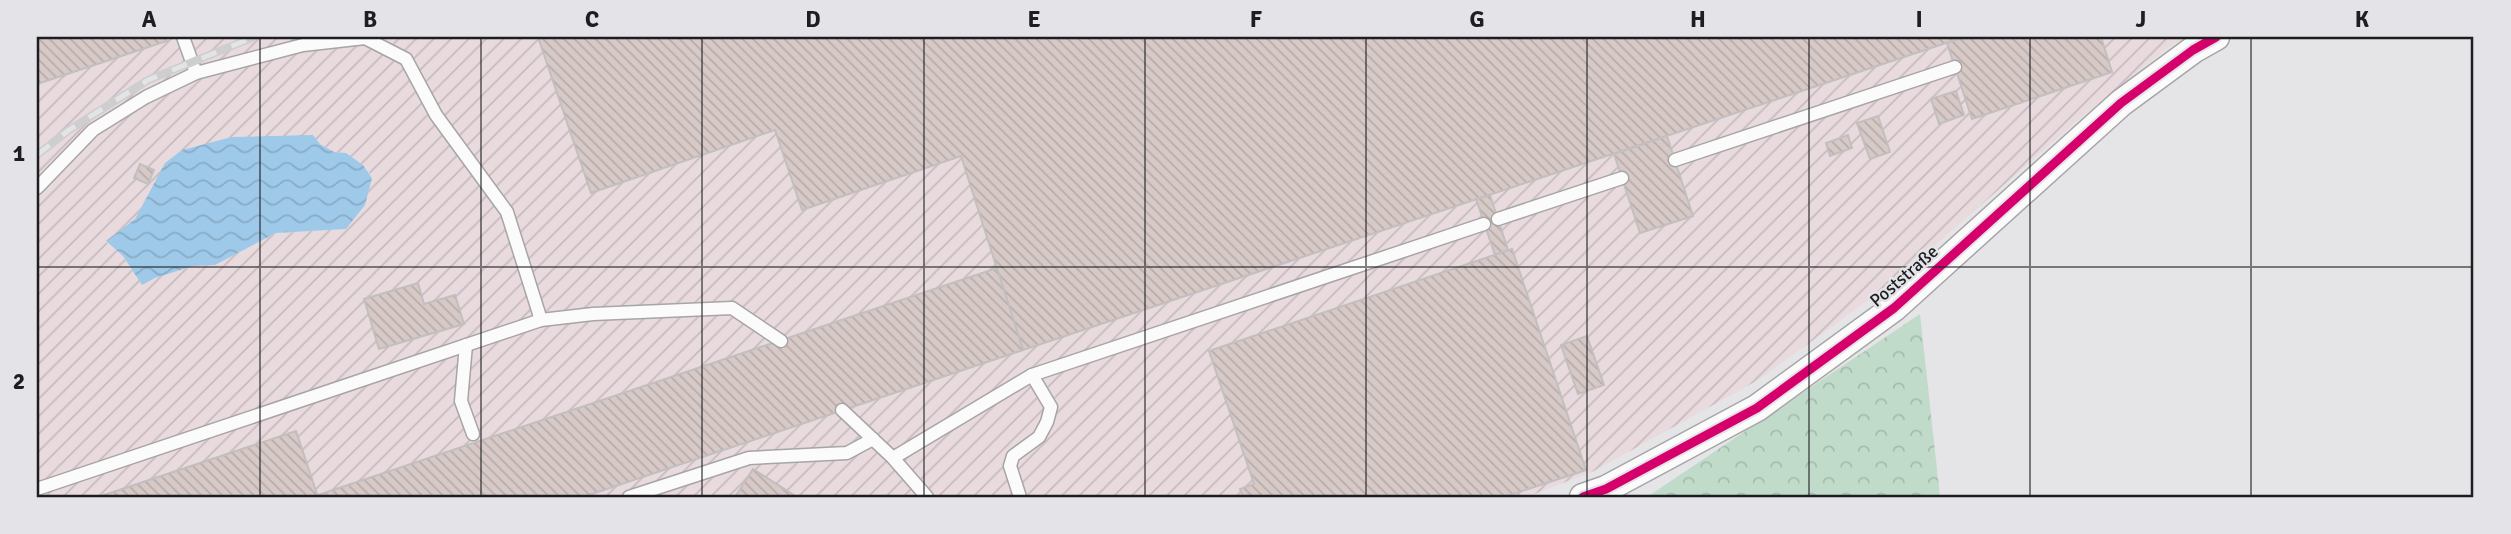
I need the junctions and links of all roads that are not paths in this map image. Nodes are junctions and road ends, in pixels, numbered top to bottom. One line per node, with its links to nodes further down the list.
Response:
1 (183, 37): 5 (lane)
2 (2216, 37): 23 (street, Poststraße)
3 (342, 39): 5 (lane); 11 (lane)
4 (1955, 67): 6 (lane)
5 (196, 73): 8 (lane)
6 (1675, 160)
7 (1622, 178): 9 (lane)
8 (37, 188)
9 (1498, 219)
10 (1484, 224): 14 (lane)
11 (541, 320): 12 (lane); 13 (lane)
12 (781, 341)
13 (466, 345): 16 (lane); 19 (lane)
14 (1032, 375): 18 (lane); 22 (lane)
15 (842, 410): 17 (lane)
16 (473, 434)
17 (873, 439): 18 (lane); 20 (lane)
18 (893, 458): 21 (lane)
19 (37, 489)
20 (629, 497)
21 (927, 497)
22 (1020, 497)
23 (1583, 497)

